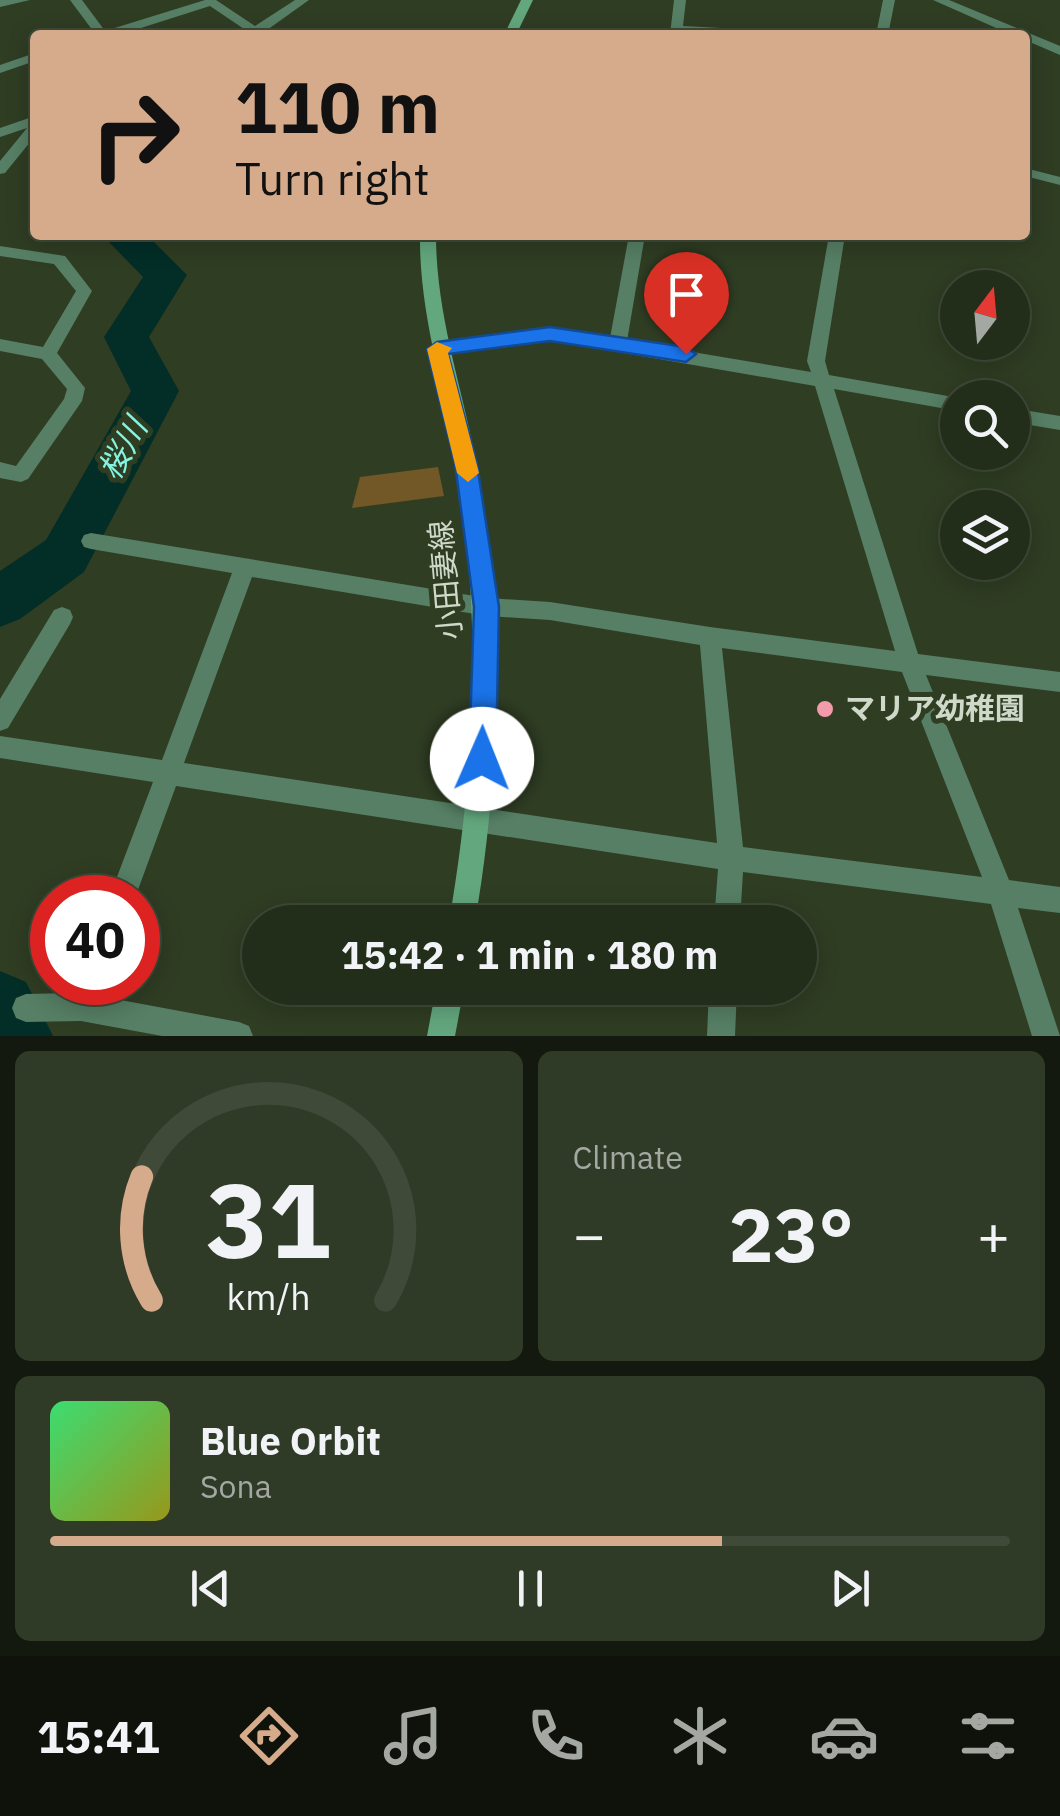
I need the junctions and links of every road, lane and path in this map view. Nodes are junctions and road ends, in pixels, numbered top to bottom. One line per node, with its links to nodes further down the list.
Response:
1 (24, 0): 9 (street)
2 (76, 0): 10 (street)
3 (302, 0): 13 (street)
4 (528, 0): 14 (street)
5 (680, 0): 15 (street)
6 (872, 0): 8 (street)
7 (939, 0): 17 (street)
8 (888, 1): 16 (street)
9 (0, 3)
10 (100, 30)
11 (120, 30): 12 (street)
12 (249, 30)
13 (257, 30)
14 (513, 30)
15 (676, 30)
16 (883, 30)
17 (1010, 30)
18 (1030, 38): 19 (street)
19 (1060, 51)
20 (30, 59): 21 (street)
21 (0, 69)
22 (30, 125): 24 (street)
23 (30, 131): 25 (street)
24 (0, 133)
25 (0, 170)
26 (1030, 173): 27 (street)
27 (1060, 181)
28 (428, 240): 34 (street, 小田妻線)
29 (636, 240): 32 (street)
30 (836, 240): 36 (street)
31 (0, 250): 35 (street)
32 (618, 342): 34 (street); 36 (street)
33 (0, 345): 35 (street)
34 (437, 349): 43 (street, 小田妻線)
35 (48, 354): 40 (street)
36 (822, 379): 37 (street); 46 (street)
37 (940, 401)
38 (1030, 417): 39 (street)
39 (1060, 423)
40 (0, 470)
41 (91, 541): 42 (street)
42 (246, 565): 43 (street); 50 (street)
43 (486, 607): 45 (street); 51 (street, 小田妻線)
44 (62, 617): 48 (street)
45 (710, 638): 46 (street); 52 (street)
46 (910, 663): 47 (street); 54 (street)
47 (1060, 682)
48 (0, 720)
49 (0, 748): 50 (street)
50 (169, 774): 51 (street); 53 (street)
51 (480, 820): 52 (street); 56 (street, 小田妻線)
52 (730, 858): 54 (street); 57 (street)
53 (131, 875)
54 (1000, 891): 55 (street); 66 (street)
55 (1060, 900)
56 (465, 905)
57 (728, 905)
58 (40, 1005): 62 (street)
59 (123, 1005): 63 (street)
60 (447, 1005): 64 (street)
61 (722, 1005): 65 (street)
62 (26, 1008)
63 (239, 1036)
64 (441, 1036)
65 (720, 1036)
66 (1046, 1036)

